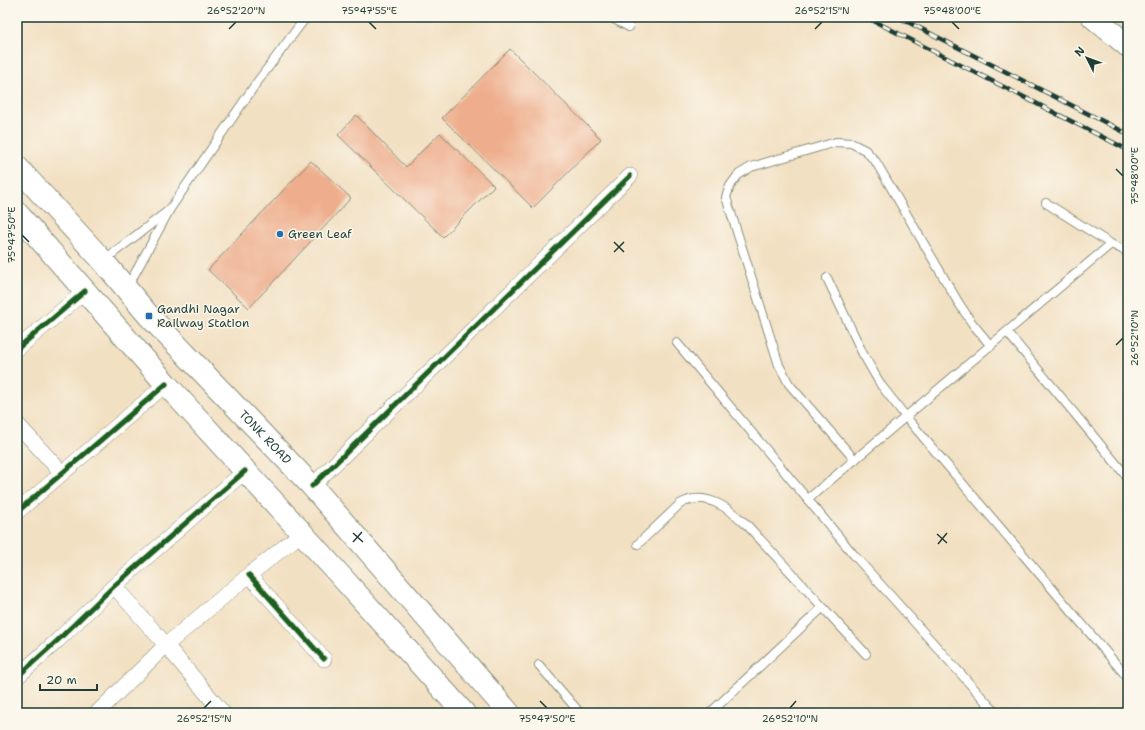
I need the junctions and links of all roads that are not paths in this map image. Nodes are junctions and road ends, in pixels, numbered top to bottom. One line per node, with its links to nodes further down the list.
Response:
1 (306, 17): 9 (lane)
2 (610, 17): 4 (lane)
3 (1093, 17): 5 (main road)
4 (629, 27)
5 (1128, 46)
6 (19, 171): 13 (main road, TONK ROAD)
7 (630, 176): 28 (street)
8 (1046, 203): 11 (lane)
9 (170, 209): 13 (lane); 15 (lane)
10 (17, 213): 16 (main road)
11 (1111, 244): 12 (lane); 17 (lane)
12 (1128, 252)
13 (103, 261): 15 (main road, TONK ROAD)
14 (827, 278): 22 (lane)
15 (127, 289): 28 (main road, TONK ROAD)
16 (85, 291): 20 (street); 21 (main road)
17 (1007, 332): 19 (lane); 27 (lane)
18 (677, 343): 29 (lane)
19 (991, 346): 22 (lane); 24 (lane)
20 (17, 349)
21 (166, 384): 25 (main road); 26 (street)
22 (906, 417): 24 (lane); 41 (lane)
23 (17, 424): 26 (street)
24 (855, 460): 29 (lane)
25 (245, 471): 31 (main road); 34 (street)
26 (62, 473): 30 (street)
27 (1128, 478)
28 (312, 486): 45 (main road, TONK ROAD)
29 (808, 500): 48 (lane)
30 (17, 512)
31 (302, 533): 33 (street); 44 (main road)
32 (638, 544): 35 (lane)
33 (249, 575): 36 (street); 38 (street)
34 (114, 586): 36 (street); 40 (street)
35 (822, 608): 37 (lane); 47 (lane)
36 (166, 645): 42 (street); 43 (street)
37 (866, 654)
38 (324, 659)
39 (539, 666): 46 (lane)
40 (17, 677)
41 (1128, 678)
42 (97, 713)
43 (223, 713)
44 (464, 713)
45 (509, 713)
46 (580, 713)
47 (710, 713)
48 (996, 713)

